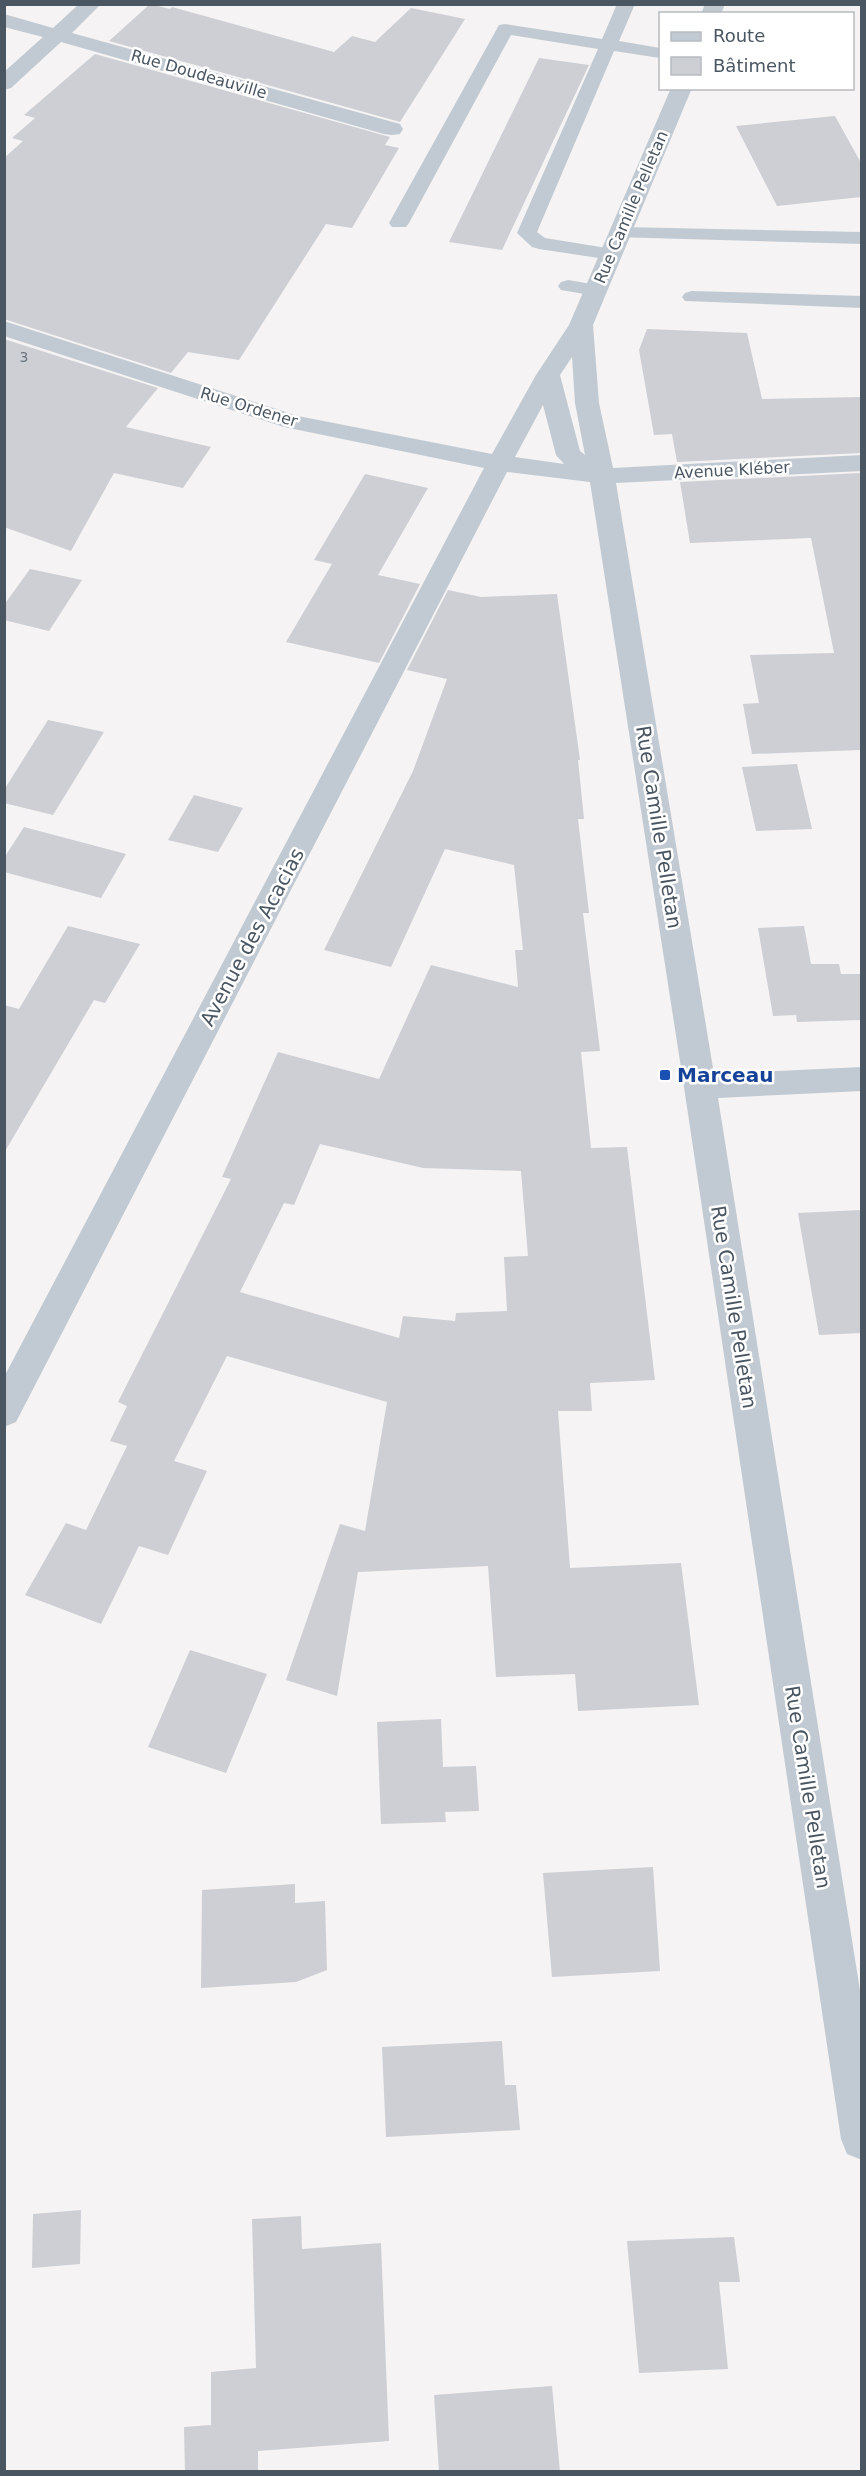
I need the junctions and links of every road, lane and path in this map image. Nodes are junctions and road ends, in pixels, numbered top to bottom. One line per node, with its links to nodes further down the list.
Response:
1 (91, 4): 4 (street)
2 (626, 4): 5 (lane)
3 (4, 20): 4 (street, Rue Doudeauville)
4 (57, 34): 7 (street); 9 (street, Rue Doudeauville)
5 (608, 45): 6 (lane); 10 (lane); 13 (lane)
6 (659, 53)
7 (4, 84)
8 (681, 90): 11 (street, Rue Camille Pelletan)
9 (392, 129)
10 (399, 224)
11 (622, 233): 12 (lane); 13 (street, Rue Camille Pelletan)
12 (861, 238)
13 (612, 254): 15 (street, Rue Camille Pelletan)
14 (568, 286): 15 (lane)
15 (596, 290): 18 (street, Rue Camille Pelletan)
16 (692, 297): 17 (lane)
17 (861, 302)
18 (581, 325): 20 (street, Rue Camille Pelletan); 23 (street, Rue Camille Pelletan)
19 (4, 328): 21 (street, Rue Ordener)
20 (548, 375): 21 (street, Rue Camille Pelletan); 23 (street)
21 (499, 463): 23 (street, Rue Ordener); 26 (street, Avenue des Acacias)
22 (861, 464): 23 (street, Avenue Kléber)
23 (602, 476): 25 (street, Rue Camille Pelletan)
24 (861, 1079): 25 (street)
25 (700, 1087): 27 (street, Rue Camille Pelletan)
26 (4, 1412)
27 (861, 2139)

